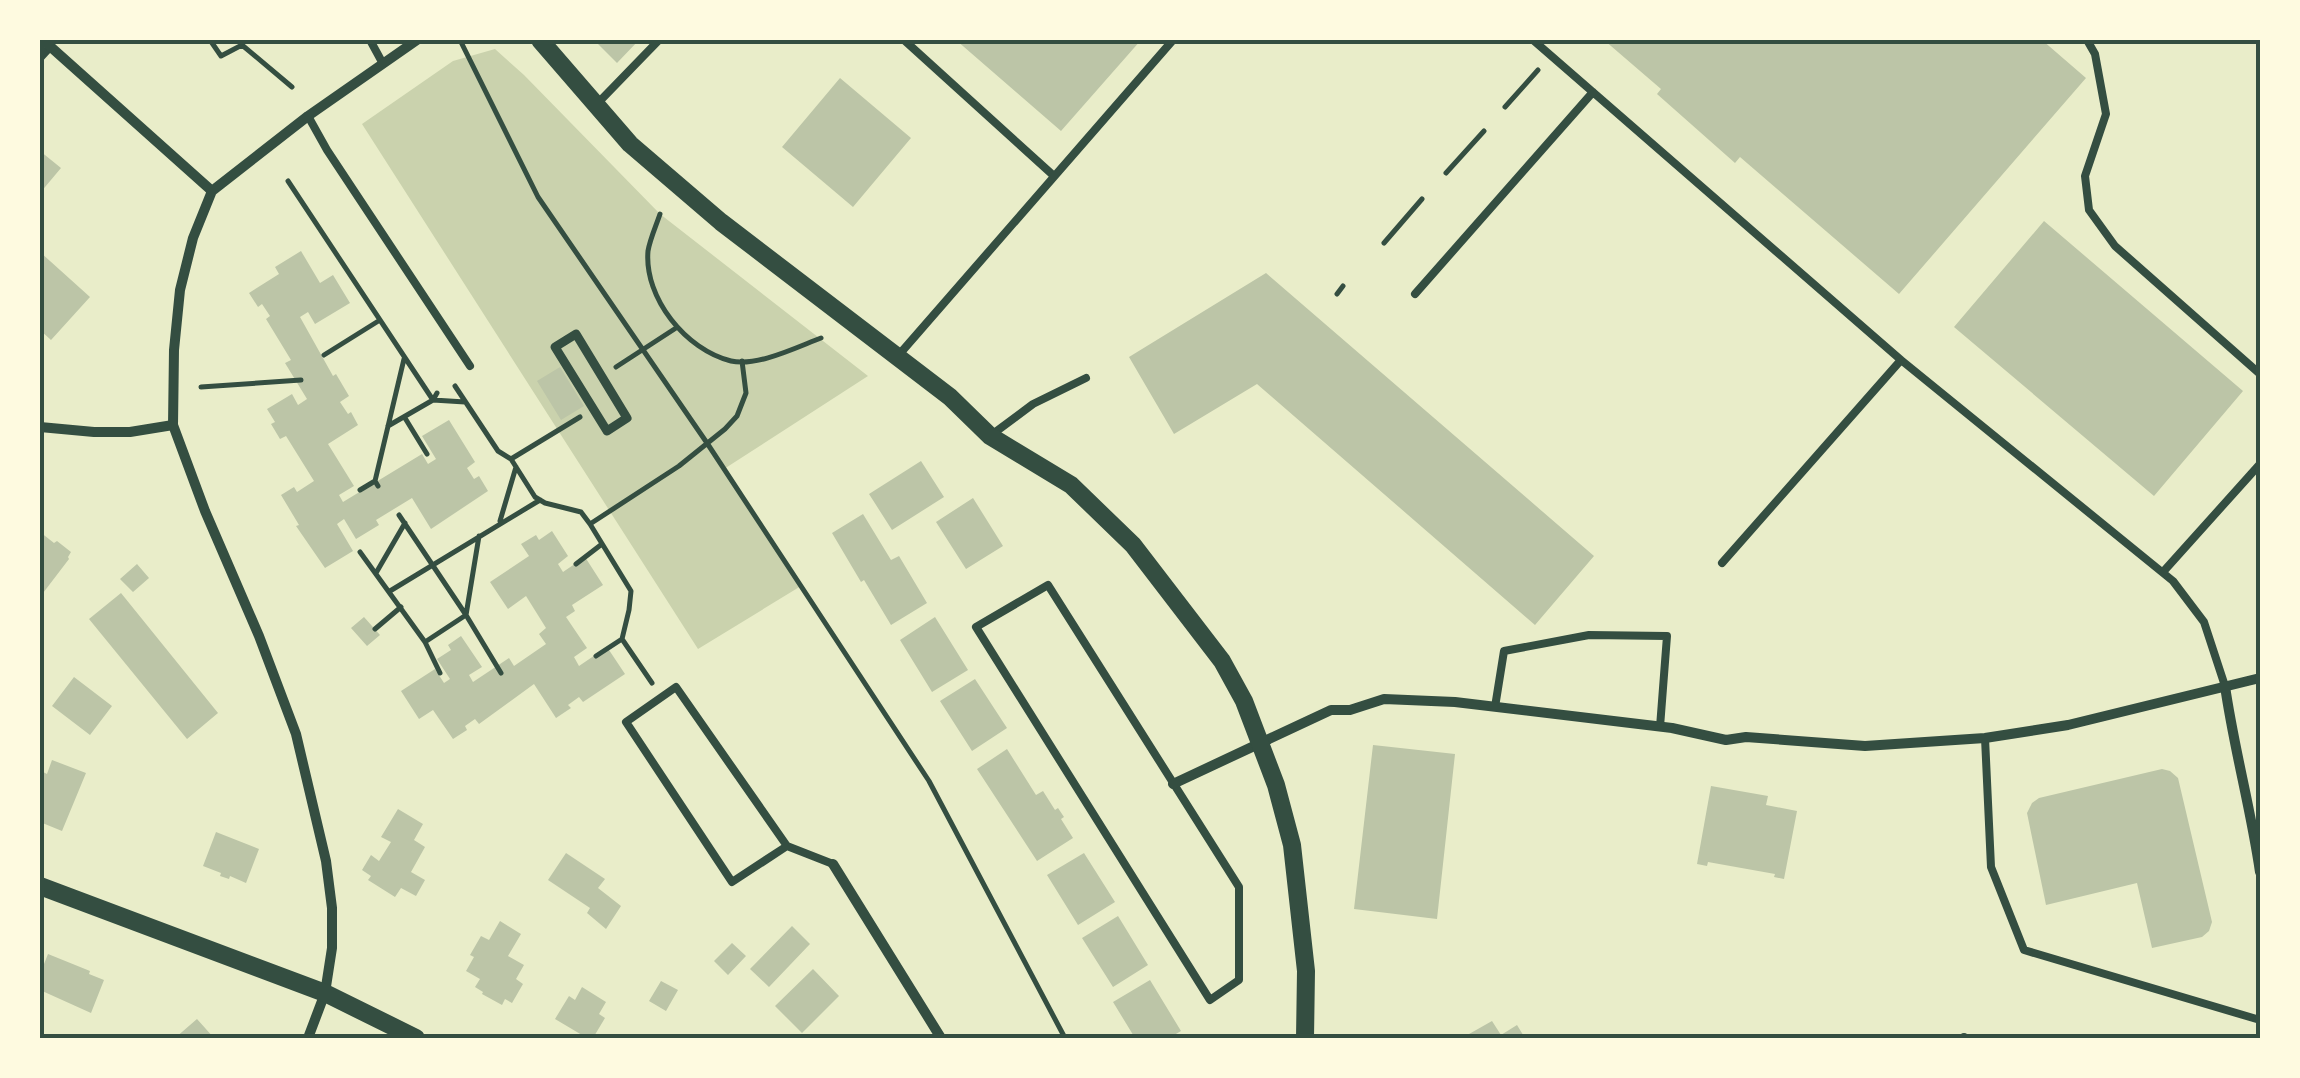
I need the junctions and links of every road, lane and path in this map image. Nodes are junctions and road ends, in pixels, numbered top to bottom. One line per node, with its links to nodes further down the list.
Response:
1 (210, 40): 10 (path)
2 (370, 40): 14 (lane)
3 (416, 40): 14 (street)
4 (460, 40): 35 (path)
5 (659, 40): 18 (lane)
6 (904, 40): 23 (lane)
7 (1173, 40): 23 (lane)
8 (1533, 40): 17 (lane)
9 (2087, 40): 42 (lane)
10 (240, 42): 16 (path)
11 (547, 42): 18 (street)
12 (47, 43): 13 (lane); 25 (street)
13 (40, 58)
14 (382, 62): 20 (street)
15 (1538, 70): 19 (path)
16 (292, 88)
17 (1593, 92): 31 (lane); 39 (lane)
18 (596, 105): 38 (street)
19 (1505, 107)
20 (308, 116): 25 (street); 41 (lane)
21 (1484, 130): 22 (path)
22 (1446, 172)
23 (1054, 176): 38 (lane)
24 (288, 181): 32 (path)
25 (212, 191): 52 (street)
26 (1422, 199): 28 (path)
27 (660, 214): 33 (path)
28 (1384, 243)
29 (1343, 286): 30 (path)
30 (1337, 294)
31 (1415, 294)
32 (380, 320): 36 (path); 37 (path)
33 (676, 328): 35 (path); 40 (path)
34 (821, 338): 40 (path)
35 (644, 350): 43 (path); 56 (path)
36 (324, 355)
37 (404, 357): 48 (path); 53 (path)
38 (897, 357): 55 (street)
39 (1901, 360): 70 (lane); 73 (lane)
40 (742, 361): 56 (path)
41 (470, 366)
42 (2260, 374)
43 (602, 376): 50 (street); 50 (street)
44 (1086, 378): 55 (lane)
45 (301, 380): 47 (path)
46 (455, 386): 49 (path)
47 (201, 387)
48 (435, 397): 49 (path); 51 (path)
49 (465, 402): 58 (path)
50 (593, 409): 58 (path)
51 (405, 418): 53 (path); 57 (path)
52 (174, 425): 54 (street); 97 (street)
53 (388, 426): 61 (path)
54 (40, 427)
55 (990, 436): 90 (street)
56 (707, 444): 66 (path); 102 (path)
57 (427, 454)
58 (512, 459): 60 (path)
59 (2260, 464): 73 (lane)
60 (516, 466): 62 (path); 65 (path)
61 (360, 490)
62 (540, 500): 65 (path); 66 (path)
63 (399, 515): 64 (path)
64 (404, 524): 71 (path); 74 (path)
65 (499, 524): 67 (path)
66 (590, 524): 68 (path)
67 (479, 536): 71 (path); 77 (path)
68 (602, 544): 72 (path); 79 (path)
69 (360, 552): 74 (path)
70 (1722, 563)
71 (433, 564): 75 (path); 77 (path)
72 (576, 564)
73 (2163, 572): 86 (lane)
74 (376, 573): 75 (path)
75 (390, 591): 76 (path)
76 (401, 607): 78 (path); 80 (path)
77 (466, 615): 80 (path); 83 (path)
78 (376, 628)
79 (622, 639): 81 (path); 85 (path)
80 (426, 642): 82 (path)
81 (596, 656)
82 (440, 673)
83 (502, 673)
84 (2260, 678): 86 (street)
85 (654, 686)
86 (2225, 686): 89 (street); 92 (street)
87 (1495, 707): 88 (street); 88 (lane); 90 (street)
88 (1660, 726): 89 (street)
89 (1985, 738): 98 (lane)
90 (1260, 743): 91 (street); 103 (street)
91 (1173, 784): 91 (lane)
92 (2257, 831): 95 (street)
93 (786, 846): 93 (lane); 94 (lane)
94 (833, 864): 101 (street)
95 (2260, 872)
96 (40, 886): 97 (street)
97 (325, 993): 99 (street); 100 (street)
98 (2260, 1020)
99 (308, 1038)
100 (416, 1038)
101 (941, 1038)
102 (1064, 1038)
103 (1305, 1038)

